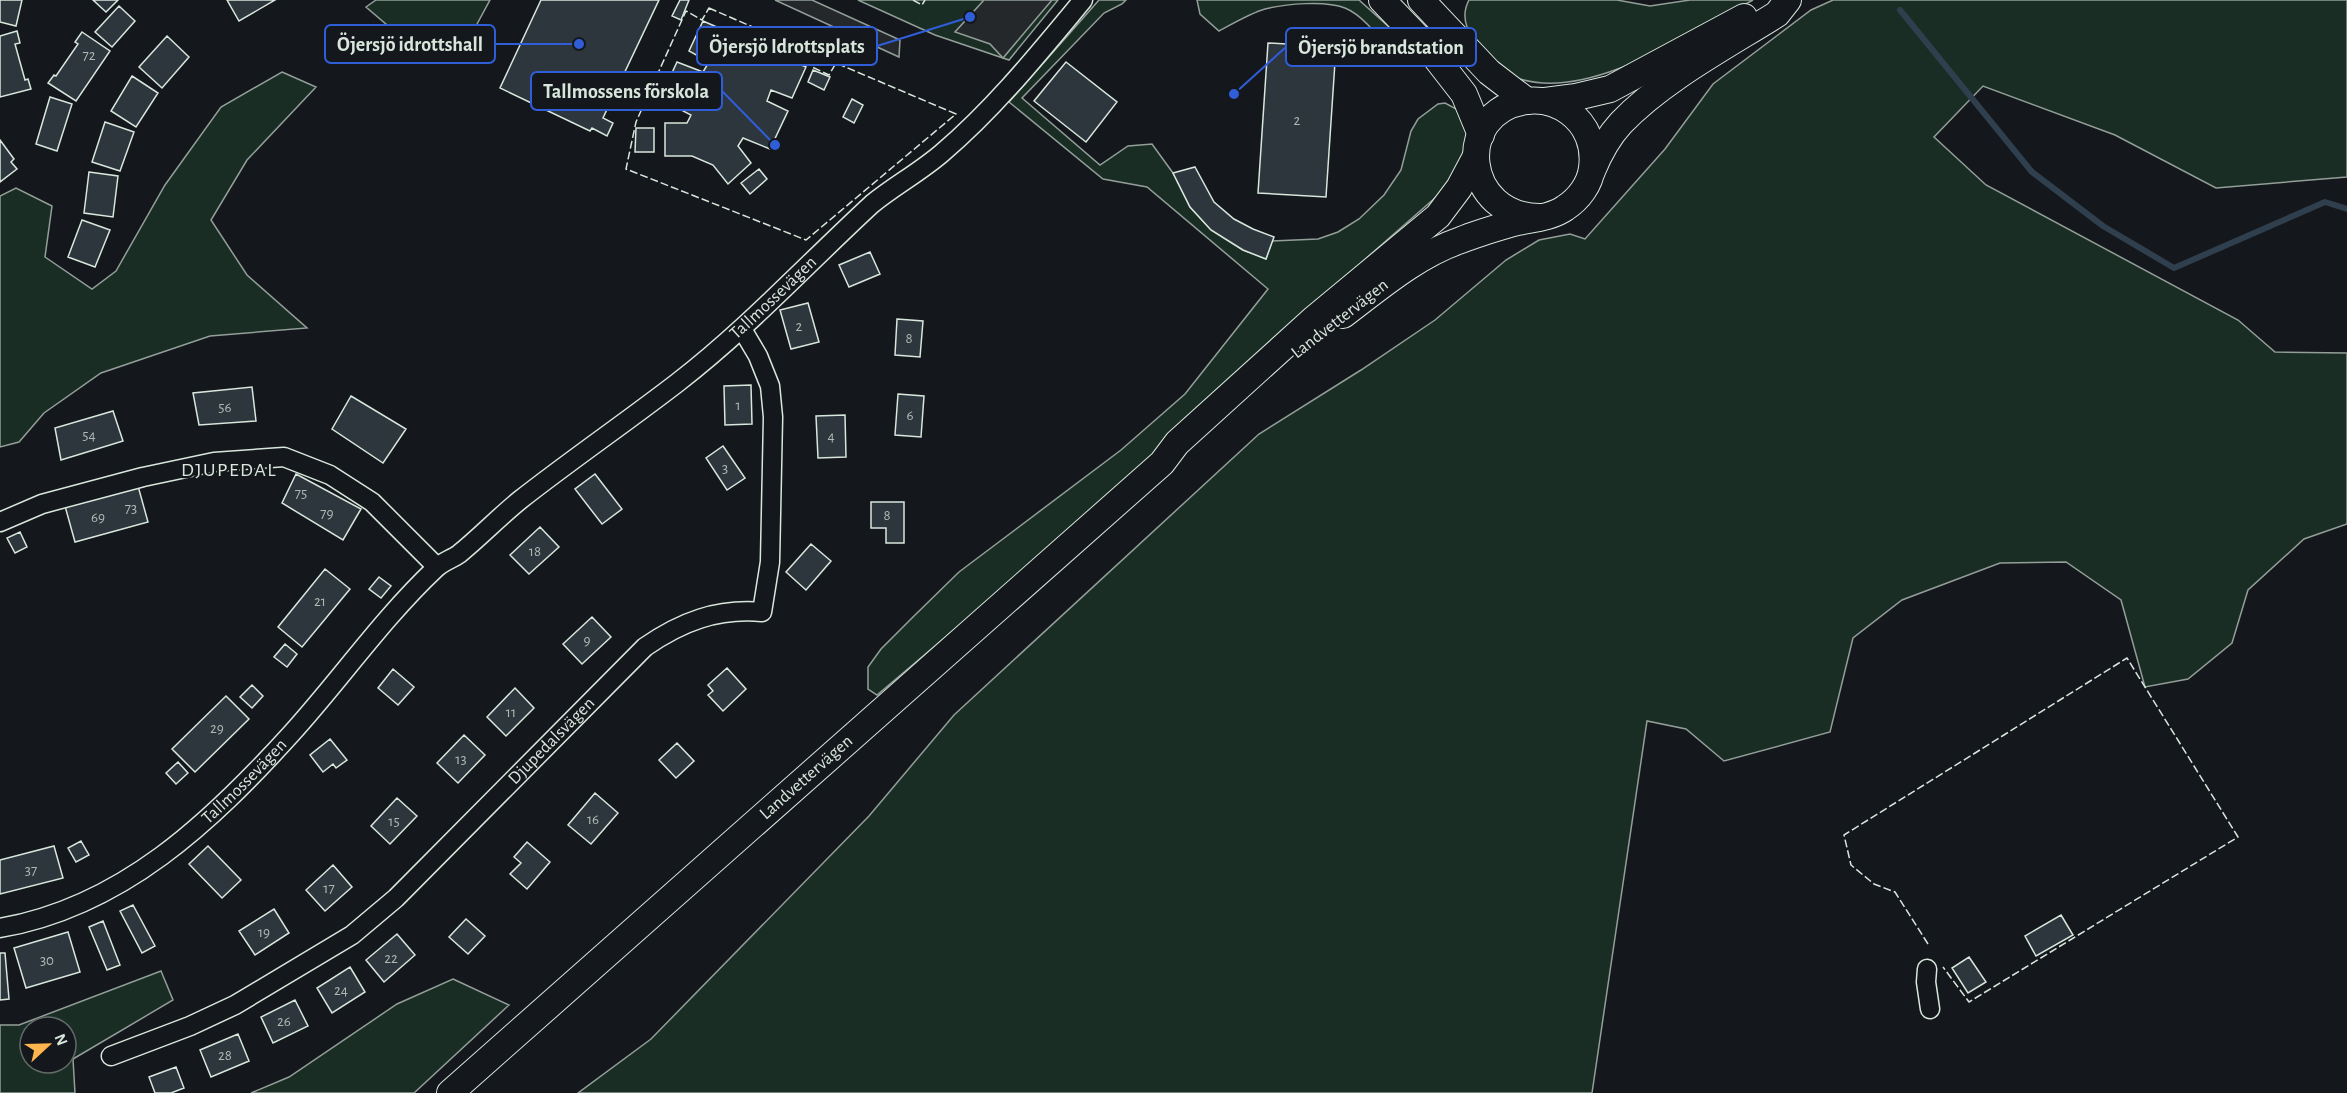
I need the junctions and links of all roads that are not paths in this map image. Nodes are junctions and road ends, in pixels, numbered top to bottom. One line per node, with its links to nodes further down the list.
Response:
1 (1083, 0): 10 (street, Tallmossevägen)
2 (1383, 0): 5 (street)
3 (1786, 0): 6 (street, Landvettervägen); 8 (street, Landvettervägen)
4 (1425, 1): 5 (street); 6 (street)
5 (1404, 21): 7 (street)
6 (1536, 101): 7 (street, Landvettervägen); 8 (street)
7 (1478, 146): 9 (street); 11 (street, Landvettervägen)
8 (1592, 171): 9 (street, Landvettervägen)
9 (1541, 217): 11 (street, Landvettervägen)
10 (742, 329): 13 (street, Tallmossevägen); 17 (street, Djupedalsvägen)
11 (1162, 463): 18 (street, Landvettervägen)
12 (0, 522): 13 (street)
13 (437, 567): 14 (street, Tallmossevägen)
14 (0, 928)
15 (1927, 969): 16 (street)
16 (1930, 1008)
17 (111, 1056)
18 (450, 1093)

